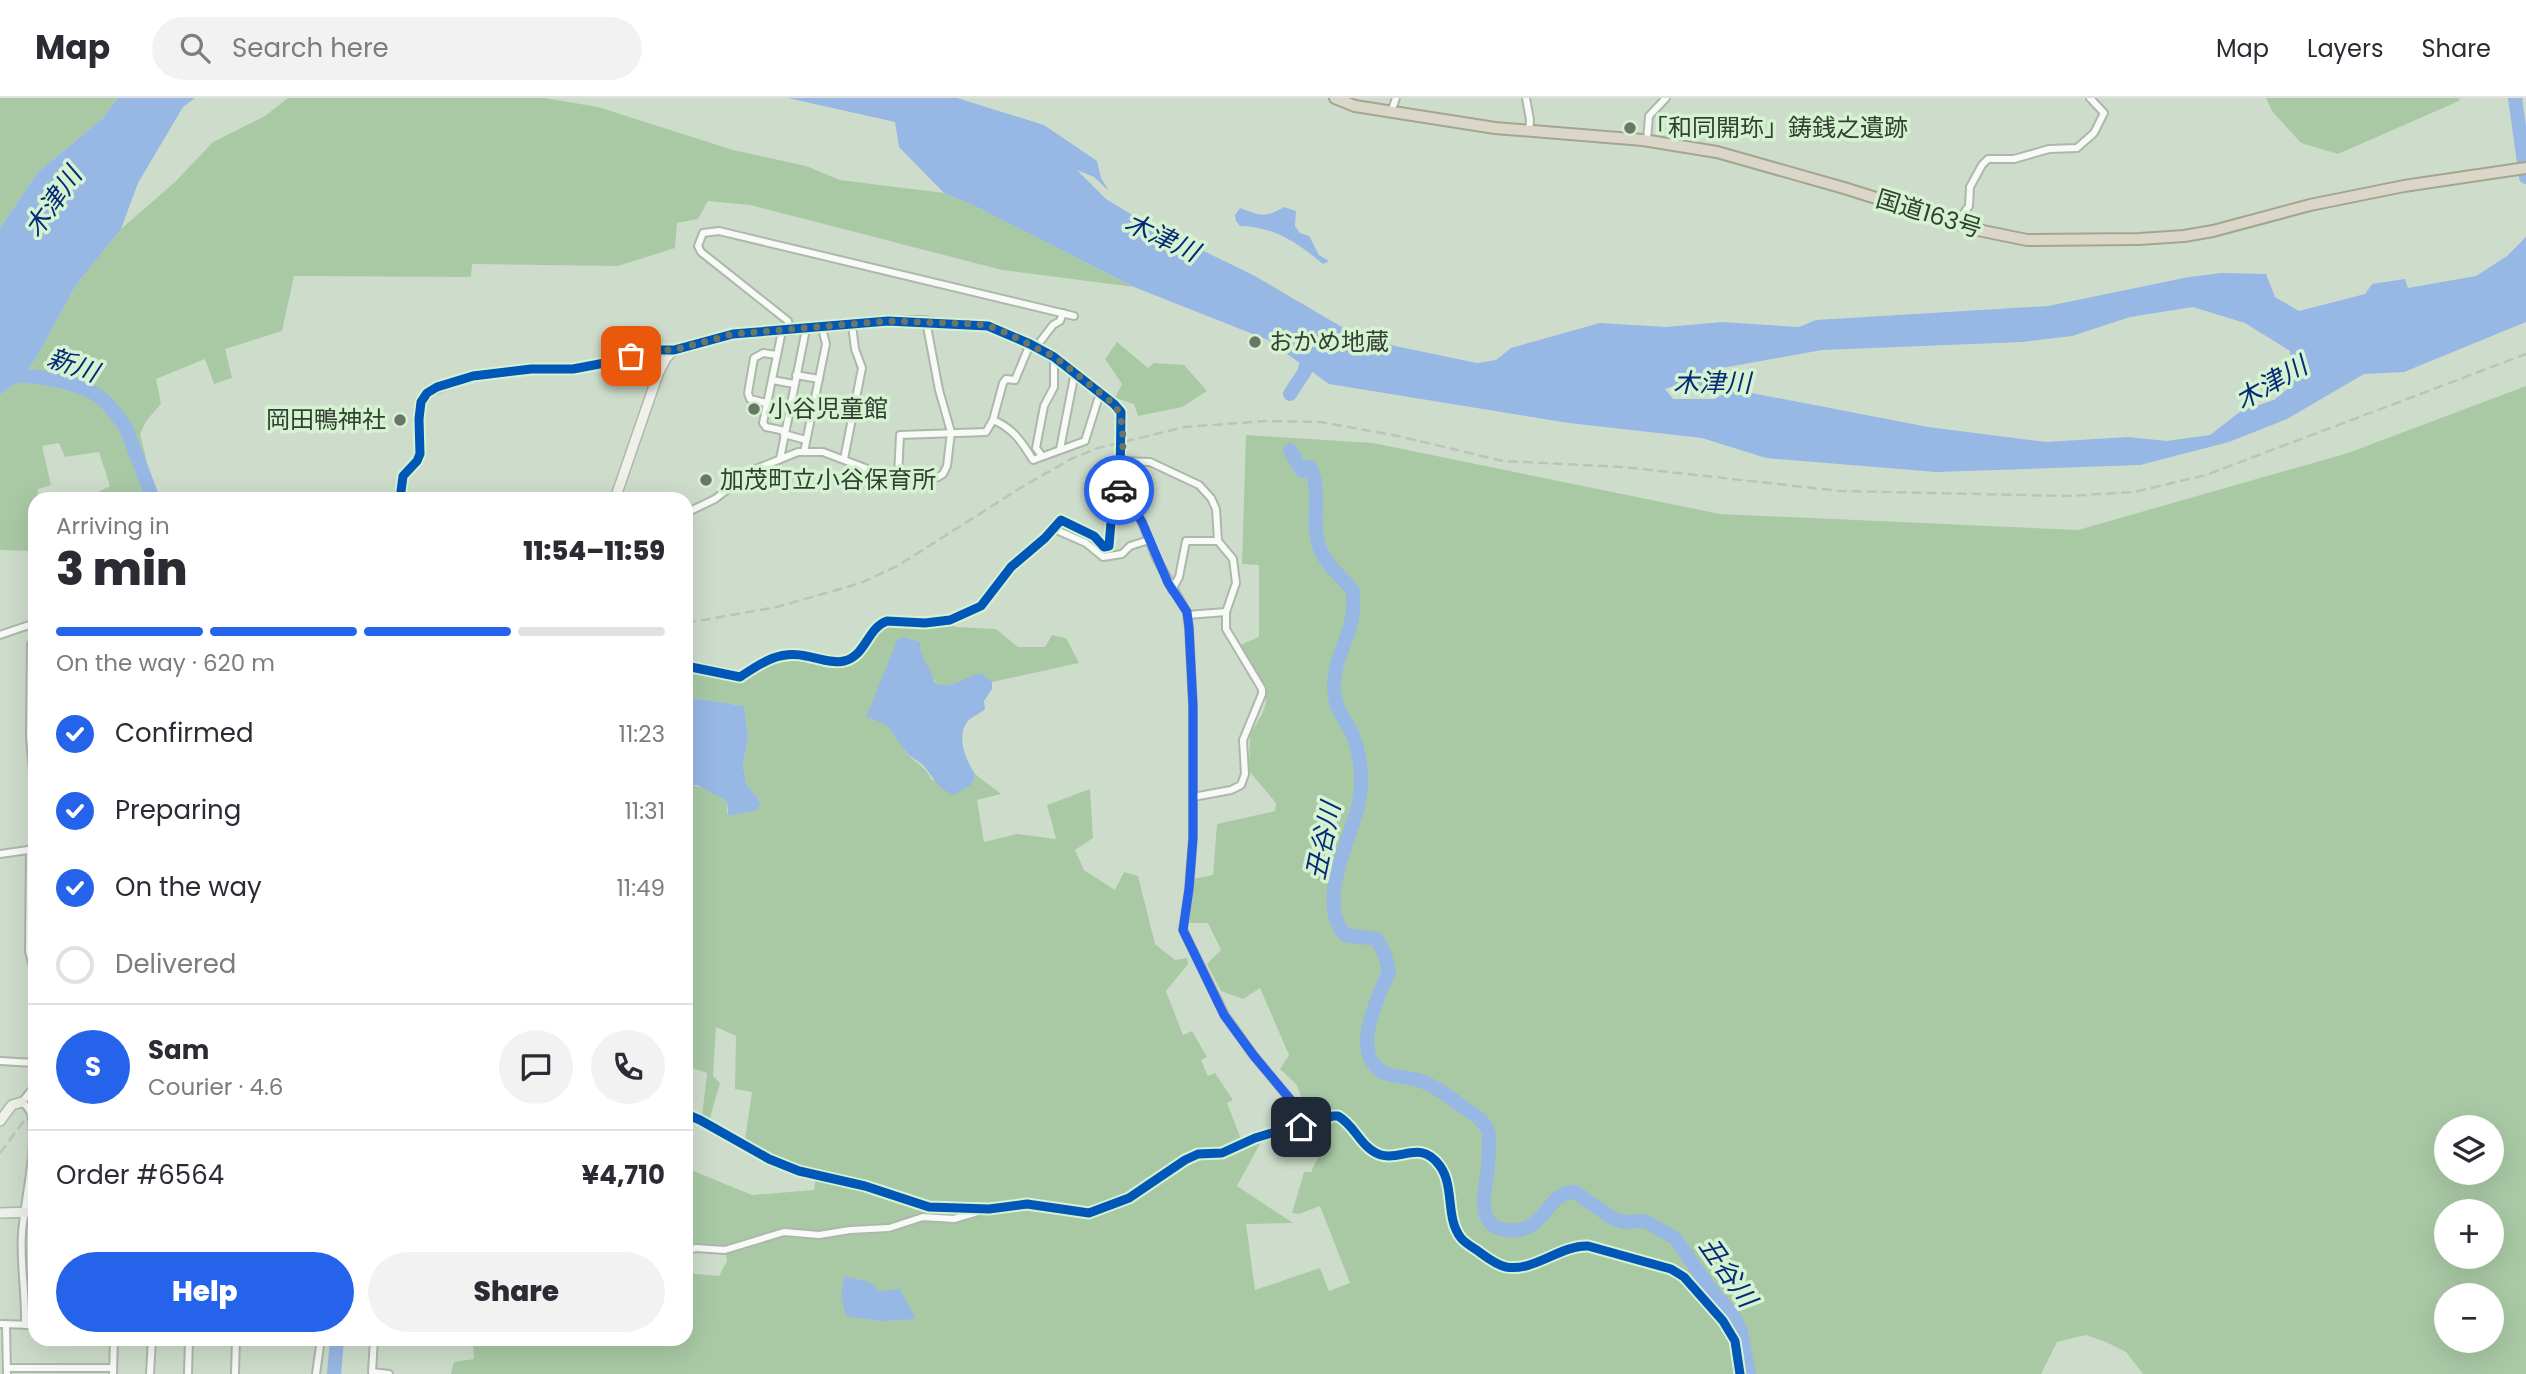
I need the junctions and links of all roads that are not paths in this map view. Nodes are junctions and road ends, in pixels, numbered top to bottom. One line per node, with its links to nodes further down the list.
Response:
1 (1335, 98): 7 (highway, 国道163号)
2 (1396, 98): 7 (street)
3 (1526, 98): 8 (street)
4 (1666, 98): 6 (street)
5 (2090, 98): 11 (street)
6 (1658, 101): 9 (street)
7 (1391, 112): 8 (highway, 国道163号)
8 (1529, 132): 9 (highway, 国道163号)
9 (1647, 140): 11 (highway, 国道163号)
10 (2521, 169): 11 (highway, 国道163号)
11 (1958, 223)
12 (1062, 313): 13 (street); 18 (street); 19 (street)
13 (1074, 316)
14 (926, 321): 15 (street); 19 (street); 31 (street)
15 (852, 325): 16 (street); 39 (street)
16 (822, 328): 17 (street); 25 (street)
17 (806, 329): 18 (street); 24 (street)
18 (786, 331): 20 (street); 21 (street)
19 (1033, 345): 22 (street); 30 (street)
20 (674, 350): 42 (street); 43 (street)
21 (777, 355): 26 (street); 29 (street)
22 (1055, 357): 23 (street); 36 (street)
23 (1076, 372): 28 (street); 34 (street)
24 (796, 375): 25 (street); 27 (street)
25 (819, 379): 33 (street)
26 (772, 380): 27 (street); 29 (street)
27 (794, 384): 32 (street)
28 (1100, 393): 34 (street); 37 (street, bridge)
29 (767, 403): 32 (street)
30 (993, 420): 31 (street); 36 (street)
31 (951, 432): 40 (street); 40 (street)
32 (785, 433): 33 (street); 38 (street)
33 (806, 440): 35 (street)
34 (1060, 449): 36 (street)
35 (804, 452): 38 (street); 39 (street)
36 (1042, 456)
37 (1121, 458): 41 (street); 47 (street)
38 (780, 459): 44 (street)
39 (844, 459): 40 (street)
40 (898, 477)
41 (1119, 489): 45 (street); 46 (street)
42 (401, 492)
43 (617, 492)
44 (693, 510)
45 (1054, 529): 46 (street); 53 (street)
46 (1149, 540): 48 (street)
47 (1218, 541): 48 (street); 49 (street)
48 (1172, 590): 50 (street)
49 (1226, 612): 50 (street); 54 (street)
50 (1187, 615): 54 (street)
51 (28, 625): 52 (street)
52 (0, 635)
53 (693, 667)
54 (1193, 797): 64 (street)
55 (28, 850): 56 (street)
56 (0, 854)
57 (0, 1061): 58 (street)
58 (28, 1063)
59 (28, 1094): 60 (street)
60 (22, 1102): 61 (street); 63 (street)
61 (28, 1110)
62 (693, 1117): 65 (street)
63 (0, 1121)
64 (1310, 1123): 65 (street); 85 (street)
65 (989, 1209): 69 (street)
66 (28, 1212): 67 (street)
67 (0, 1213)
68 (28, 1223): 71 (street)
69 (693, 1250)
70 (3, 1324): 71 (street); 78 (street)
71 (25, 1325)
72 (114, 1346): 79 (street)
73 (152, 1346): 80 (street)
74 (189, 1346): 81 (street)
75 (236, 1346): 82 (street)
76 (319, 1346): 83 (street)
77 (374, 1346): 84 (street)
78 (7, 1371): 79 (street)
79 (113, 1371)
80 (150, 1374)
81 (188, 1374)
82 (234, 1374)
83 (316, 1374)
84 (389, 1374)
85 (1740, 1374)

